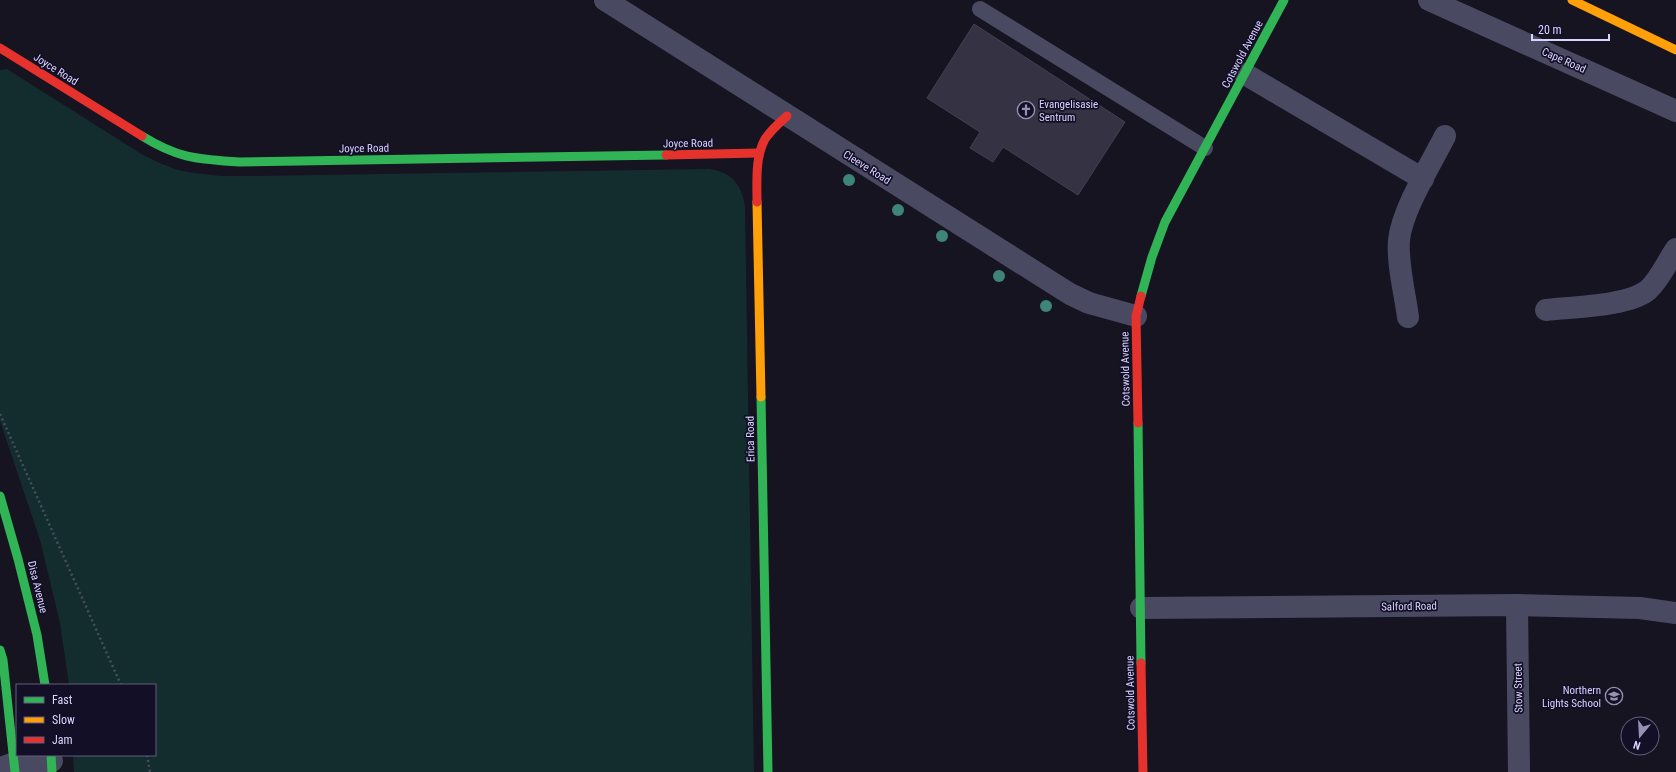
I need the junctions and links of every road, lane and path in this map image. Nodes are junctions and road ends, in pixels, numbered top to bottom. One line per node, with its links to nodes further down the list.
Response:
1 (605, 0): 10 (street, Cleeve Road)
2 (1284, 0): 8 (street, Cotswold Avenue)
3 (1429, 0): 9 (street, Cape Road)
4 (1572, 0): 7 (street)
5 (980, 8): 12 (lane)
6 (0, 48): 13 (street, Joyce Road)
7 (1676, 50)
8 (1245, 74): 12 (street, Cotswold Avenue); 14 (street)
9 (1676, 111)
10 (787, 116): 13 (street, Erica Road); 17 (street, Cleeve Road)
11 (1446, 136): 14 (street)
12 (1205, 148): 17 (street, Cotswold Avenue)
13 (760, 153): 31 (street, Erica Road)
14 (1423, 179): 18 (street)
15 (1676, 249): 16 (street)
16 (1546, 310)
17 (1136, 316): 22 (street, Cotswold Avenue)
18 (1408, 317)
19 (0, 414): 26 (path)
20 (0, 496): 25 (street, Disa Avenue)
21 (1517, 605): 22 (street, Salford Road); 23 (street, Salford Road); 33 (street, Stow Street)
22 (1141, 608): 32 (street, Cotswold Avenue)
23 (1676, 613)
24 (0, 650): 29 (street)
25 (45, 684)
26 (121, 684)
27 (146, 756): 30 (path)
28 (52, 762): 29 (street)
29 (10, 768)
30 (150, 772)
31 (768, 772)
32 (1143, 772)
33 (1519, 772)

